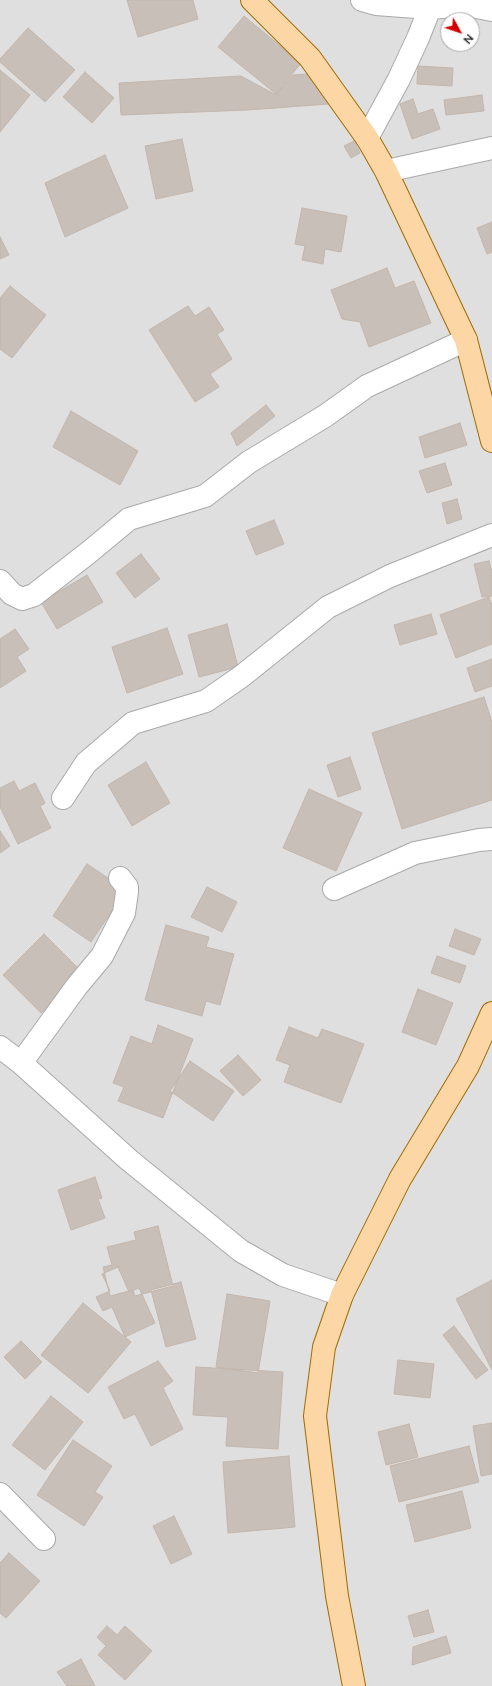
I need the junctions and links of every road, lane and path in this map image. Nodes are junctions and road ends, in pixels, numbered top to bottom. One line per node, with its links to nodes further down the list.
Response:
1 (252, 0): 6 (main road)
2 (362, 0): 4 (street)
3 (466, 2): 4 (street); 5 (street)
4 (430, 8): 6 (street)
5 (492, 10)
6 (368, 138): 8 (main road)
7 (492, 148): 8 (street)
8 (386, 172): 9 (main road)
9 (466, 340): 10 (main road); 12 (street)
10 (492, 441)
11 (492, 535): 13 (street)
12 (0, 581)
13 (63, 798)
14 (492, 839): 16 (street)
15 (120, 878): 19 (street)
16 (334, 889)
17 (492, 1013): 20 (main road)
18 (0, 1047): 19 (street)
19 (21, 1063): 20 (street)
20 (342, 1295): 23 (main road)
21 (0, 1494): 22 (street)
22 (44, 1539)
23 (354, 1686)

